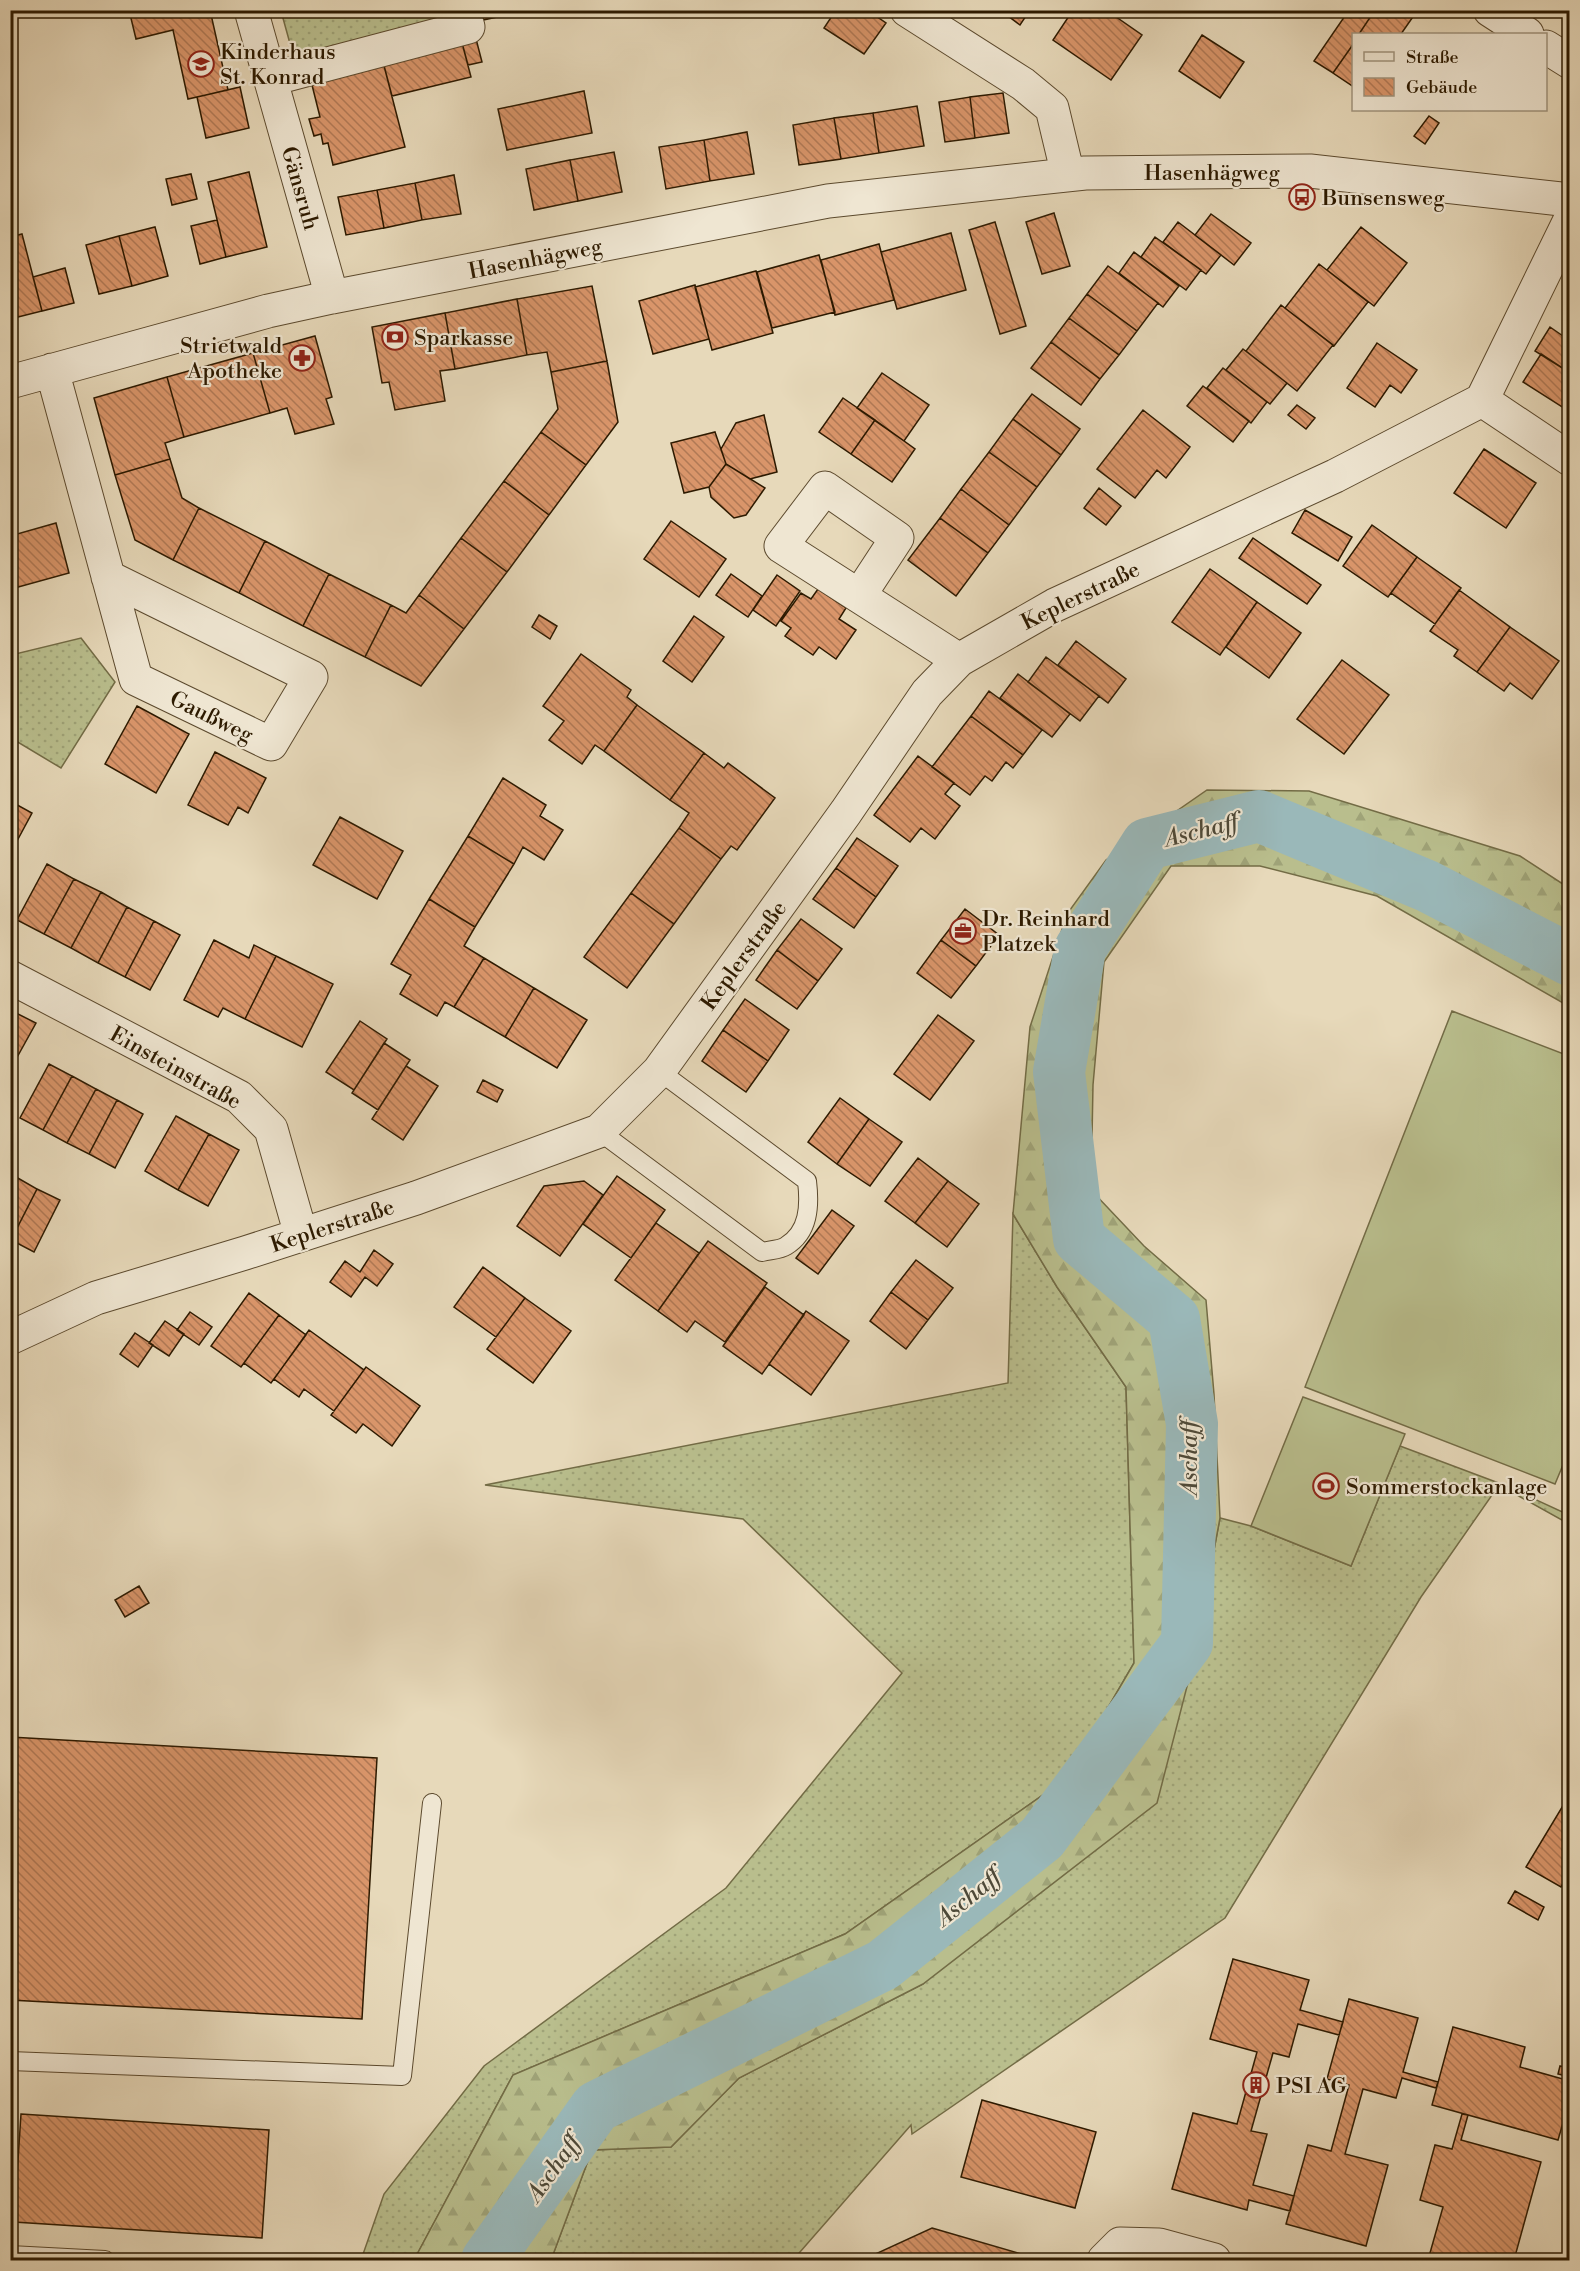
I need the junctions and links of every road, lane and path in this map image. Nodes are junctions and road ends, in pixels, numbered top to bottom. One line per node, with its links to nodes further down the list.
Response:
1 (251, 10): 8 (street, Gänsruh)
2 (463, 10): 8 (street)
3 (907, 10): 9 (street)
4 (1490, 10): 5 (street)
5 (1525, 33)
6 (1547, 48): 7 (street)
7 (1569, 62)
8 (271, 79): 12 (street, Gänsruh)
9 (1068, 175): 10 (street, Hasenhägweg); 12 (street, Hasenhägweg)
10 (1569, 200)
11 (1569, 220): 15 (street)
12 (332, 297): 13 (street, Hasenhägweg)
13 (52, 370): 14 (street, Hasenhägweg); 17 (street, Gaußweg)
14 (10, 382)
15 (1482, 399): 16 (street); 19 (street, Keplerstraße)
16 (1569, 459)
17 (108, 577): 17 (street, Gaußweg)
18 (859, 596): 19 (street)
19 (959, 660): 21 (street, Keplerstraße)
20 (10, 977): 23 (street, Einsteinstraße)
21 (659, 1071): 22 (street, Keplerstraße); 22 (lane)
22 (599, 1131): 23 (street, Keplerstraße)
23 (301, 1235): 24 (street, Keplerstraße)
24 (96, 1298): 25 (street, Keplerstraße); 26 (street, Keplerstraße)
25 (10, 1312)
26 (10, 1338)
27 (432, 1803): 28 (lane)
28 (10, 2061)
29 (10, 2255): 30 (lane)
30 (105, 2260)
31 (1104, 2260): 32 (street)
32 (1214, 2260)

